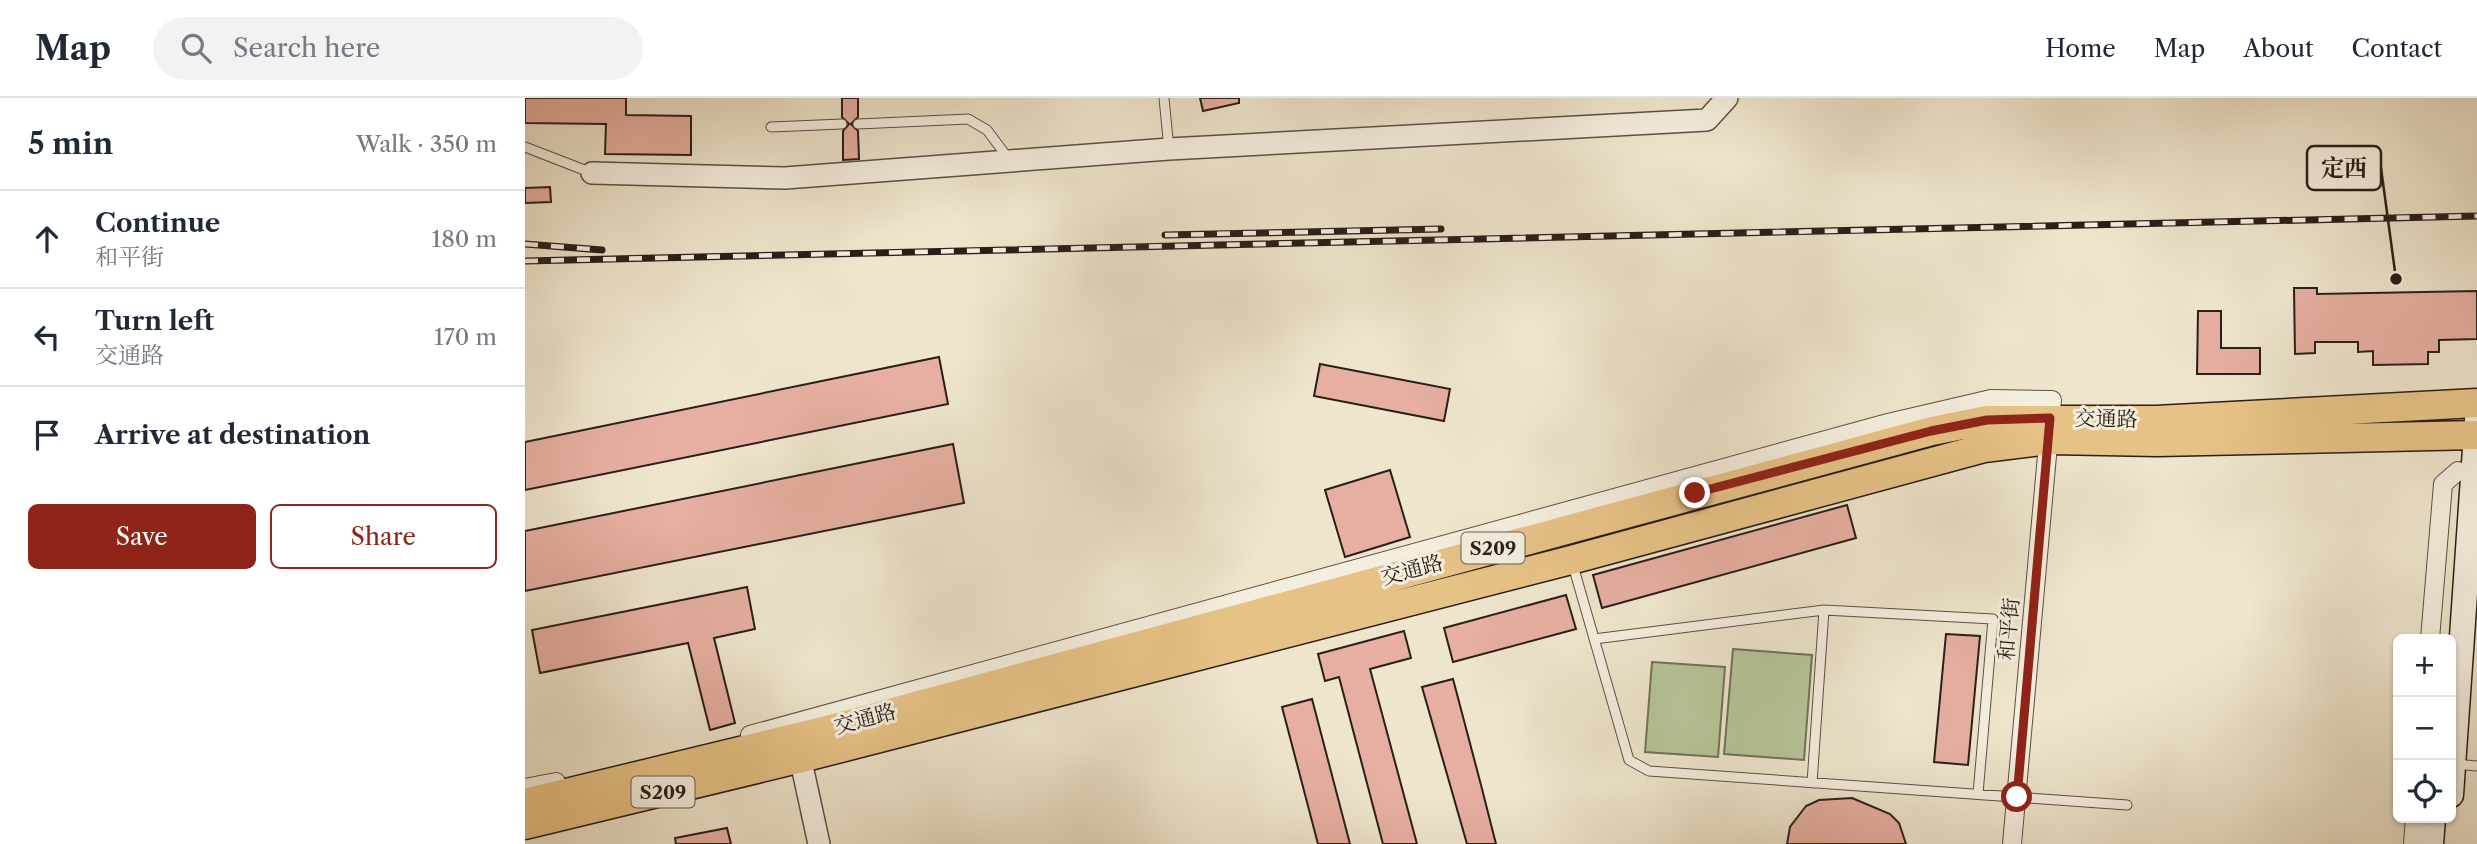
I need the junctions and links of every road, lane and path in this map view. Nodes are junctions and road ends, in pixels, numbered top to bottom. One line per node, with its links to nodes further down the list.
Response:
1 (1164, 98): 7 (lane)
2 (1727, 98): 7 (street)
3 (842, 124): 5 (lane)
4 (858, 124): 8 (lane)
5 (771, 127)
6 (525, 147): 9 (lane)
7 (1169, 149): 8 (street)
8 (1009, 160): 9 (street)
9 (592, 173)
10 (2051, 419): 11 (main road, 交通路 / S209); 13 (main road, 交通路 / S209); 18 (main road, 交通路 / S209); 22 (street); 24 (street, 和平街)
11 (2472, 422): 12 (main road); 19 (main road)
12 (2458, 471): 15 (street); 16 (main road)
13 (1571, 560): 17 (lane); 18 (main road, 交通路 / S209)
14 (1824, 610): 17 (lane); 20 (lane); 23 (lane)
15 (2430, 634)
16 (2446, 634)
17 (1594, 639): 20 (lane)
18 (799, 748): 25 (main road, 交通路 / S209); 30 (main road, 交通路 / S209); 31 (street)
19 (2465, 765): 21 (main road)
20 (1812, 783): 23 (lane)
21 (2456, 784)
22 (525, 788)
23 (1978, 794): 24 (lane)
24 (2017, 797): 26 (lane); 32 (street, 和平街)
25 (525, 803)
26 (2127, 805)
27 (2415, 823): 33 (street)
28 (2433, 823): 34 (main road)
29 (2449, 823): 35 (main road)
30 (525, 825)
31 (819, 844)
32 (2012, 844)
33 (2413, 844)
34 (2431, 844)
35 (2447, 844)

